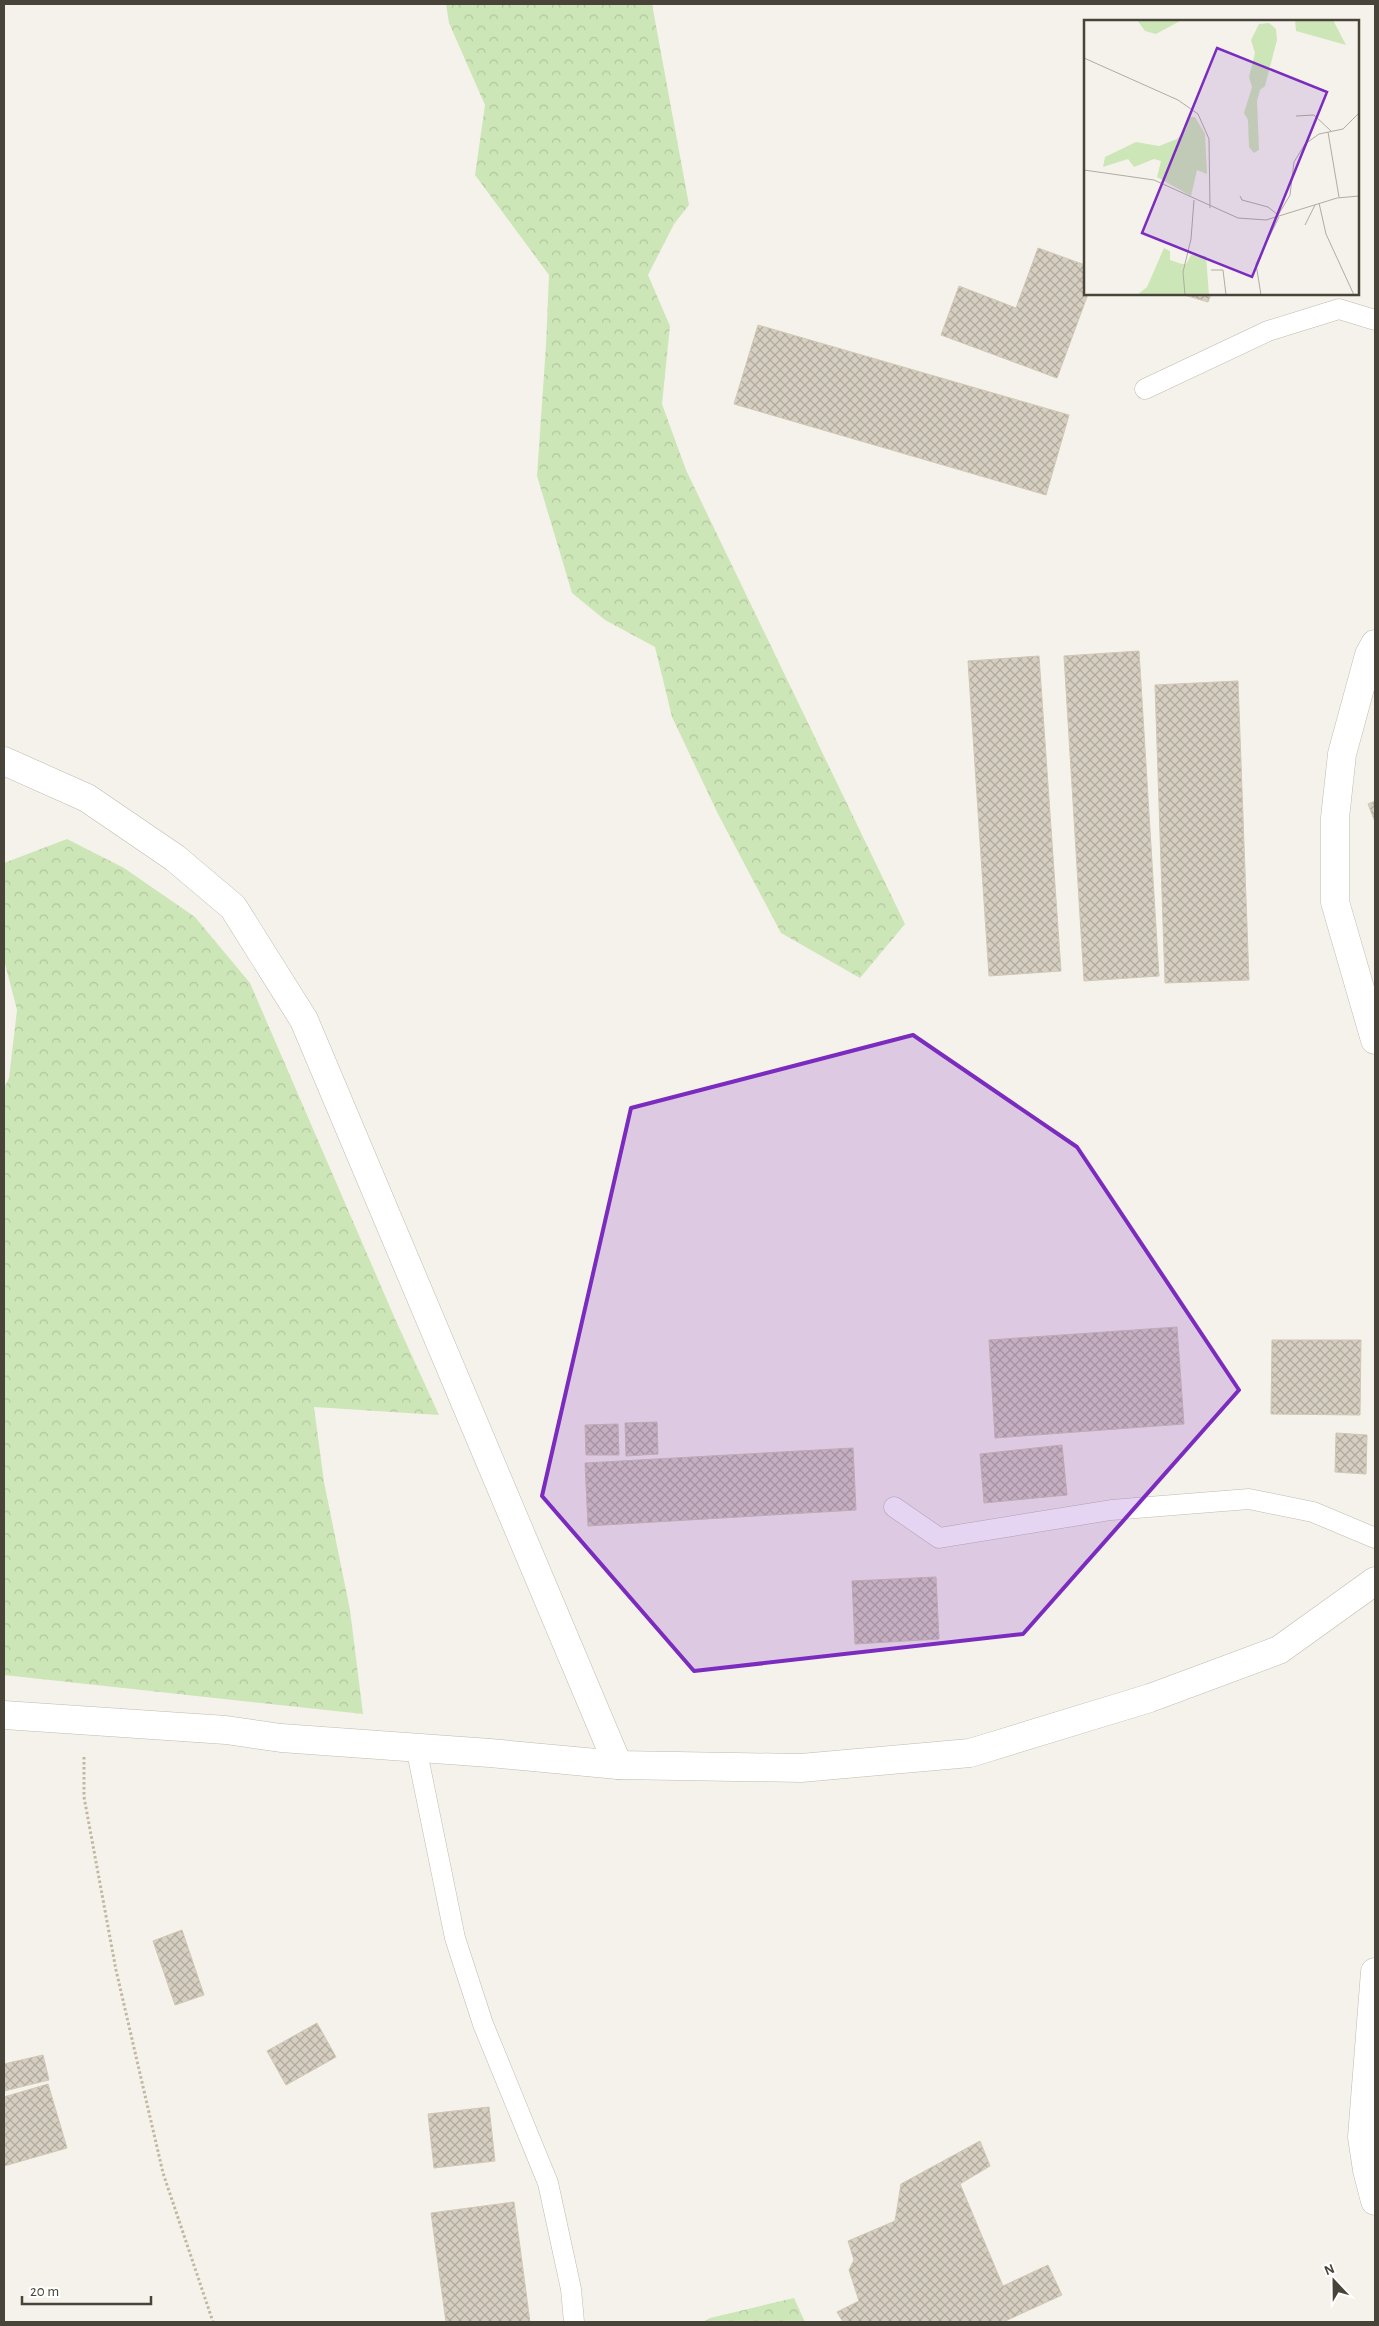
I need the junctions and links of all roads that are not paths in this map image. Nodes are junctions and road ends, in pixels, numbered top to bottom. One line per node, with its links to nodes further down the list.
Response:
1 (1375, 320): 2 (lane)
2 (1145, 389)
3 (1375, 644): 5 (street)
4 (4, 761): 11 (street)
5 (1375, 1040)
6 (894, 1507): 7 (lane)
7 (1375, 1538)
8 (1375, 1581): 11 (street)
9 (4, 1715): 10 (street)
10 (416, 1748): 11 (street); 14 (lane)
11 (618, 1765)
12 (1375, 1972): 13 (street)
13 (1375, 2201)
14 (574, 2322)

